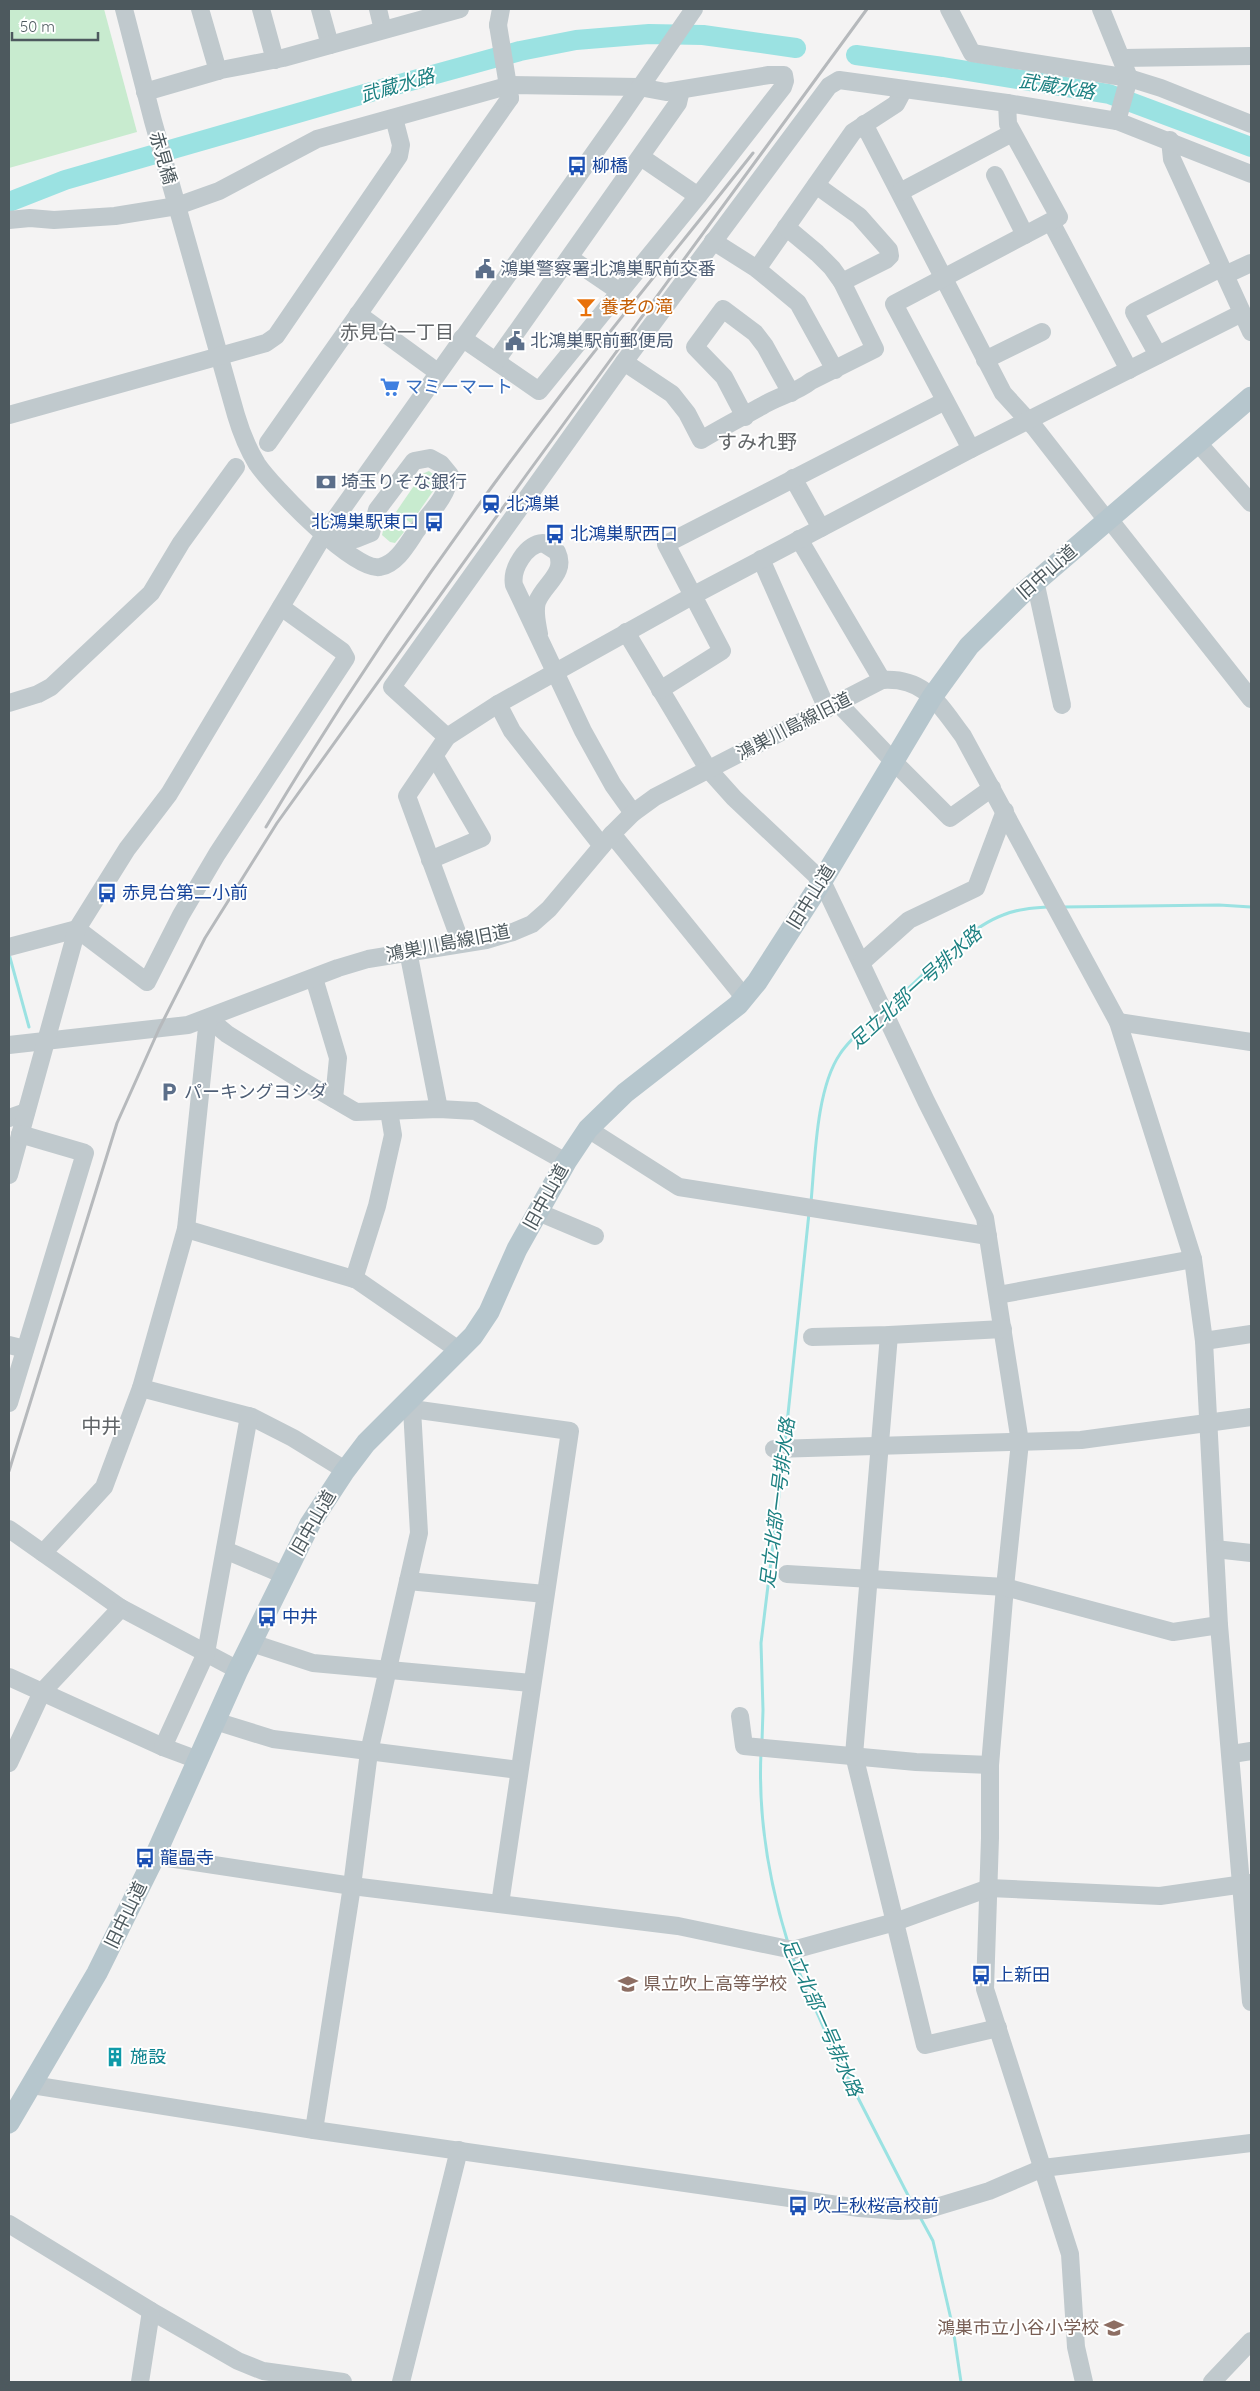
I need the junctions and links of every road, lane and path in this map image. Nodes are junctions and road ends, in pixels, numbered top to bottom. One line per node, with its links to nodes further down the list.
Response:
1 (124, 9): 22 (street, 赤見橋)
2 (200, 9): 17 (street)
3 (261, 9): 16 (street)
4 (320, 9): 13 (street)
5 (378, 9): 12 (street)
6 (460, 9): 10 (street)
7 (694, 9): 19 (street)
8 (949, 9): 18 (street)
9 (1101, 9): 15 (street)
10 (436, 12): 12 (street)
11 (500, 17): 52 (street, bridge)
12 (383, 30): 13 (street)
13 (330, 44): 16 (street)
14 (1251, 56): 15 (street)
15 (1122, 58): 18 (street)
16 (275, 60): 17 (street)
17 (218, 71): 22 (street)
18 (1129, 82): 24 (street); 27 (street)
19 (641, 84): 21 (street); 25 (street); 55 (street)
20 (904, 89): 23 (street); 26 (street); 43 (street)
21 (681, 90): 30 (street); 35 (street)
22 (145, 92): 36 (street, 赤見橋)
23 (1007, 103): 24 (street); 28 (street)
24 (1119, 117): 29 (street)
25 (394, 118): 36 (street); 57 (street)
26 (864, 124): 33 (street); 34 (street)
27 (1251, 124)
28 (1012, 132): 34 (street); 39 (street)
29 (1170, 140): 31 (street); 47 (street)
30 (641, 157): 35 (street); 44 (street)
31 (1251, 174)
32 (996, 175): 42 (street)
33 (816, 184): 40 (street); 49 (street)
34 (900, 192): 48 (street)
35 (698, 196): 50 (street)
36 (175, 201): 38 (street); 57 (street, 赤見橋)
37 (9, 220): 38 (street)
38 (54, 220): 41 (street)
39 (1051, 222): 42 (street); 63 (street)
40 (786, 228): 46 (street); 49 (street)
41 (9, 232)
42 (1025, 235): 48 (street)
43 (713, 241): 46 (street); 60 (street)
44 (570, 258): 50 (street); 59 (street)
45 (1251, 263): 47 (street)
46 (757, 269): 62 (street)
47 (1223, 272): 51 (street); 56 (street)
48 (944, 278): 58 (street); 66 (street)
49 (842, 282): 62 (street)
50 (620, 292): 59 (street)
51 (1242, 312): 54 (street); 56 (street)
52 (358, 314): 61 (street); 71 (street)
53 (1042, 332): 58 (street)
54 (1251, 332)
55 (462, 338): 59 (street); 78 (street)
56 (1158, 355): 63 (street)
57 (219, 356): 67 (street); 78 (street, 赤見橋)
58 (985, 360): 69 (street)
59 (496, 361)
60 (624, 362): 68 (street); 95 (street)
61 (432, 368)
62 (835, 370): 64 (street)
63 (1129, 370): 69 (street)
64 (791, 393): 68 (street); 68 (street)
65 (1251, 397): 70 (main road, 旧中山道)
66 (944, 401): 72 (street); 74 (street)
67 (9, 415)
68 (745, 417)
69 (1028, 422): 72 (street); 76 (street)
70 (1198, 443): 75 (street); 76 (main road, 旧中山道)
71 (268, 444)
72 (971, 450): 77 (street)
73 (236, 467): 91 (street)
74 (793, 478): 77 (street); 82 (street)
75 (1251, 503)
76 (1108, 519): 81 (main road, 旧中山道); 90 (street)
77 (821, 528): 79 (street)
78 (325, 533): 78 (street, 赤見橋); 83 (street)
79 (799, 539): 80 (street); 87 (street)
80 (761, 559): 82 (street); 94 (street)
81 (1034, 583): 89 (main road, 旧中山道); 93 (street)
82 (694, 595): 84 (street); 88 (street)
83 (281, 607): 105 (street); 105 (street)
84 (626, 632): 86 (street); 88 (street)
85 (539, 634): 86 (street)
86 (556, 672): 92 (street); 101 (street)
87 (882, 680): 89 (street); 94 (street, 鴻巣川島線旧道)
88 (660, 690): 98 (street)
89 (932, 696): 97 (main road, 旧中山道); 99 (street)
90 (1251, 699)
91 (9, 703)
92 (498, 704): 95 (street); 102 (street)
93 (1062, 704)
94 (833, 706): 97 (street); 98 (street, 鴻巣川島線旧道)
95 (448, 737): 96 (street)
96 (435, 757): 103 (street); 103 (street)
97 (894, 762): 99 (street); 104 (main road, 旧中山道)
98 (708, 769): 101 (street, 鴻巣川島線旧道); 104 (street)
99 (992, 788): 100 (street)
100 (1005, 811): 109 (street); 113 (street)
101 (633, 813): 102 (street, 鴻巣川島線旧道)
102 (607, 840): 106 (street, 鴻巣川島線旧道); 111 (street)
103 (430, 860): 106 (street)
104 (822, 881): 109 (street); 111 (main road, 旧中山道)
105 (77, 929): 107 (street); 114 (street)
106 (460, 943): 108 (street, 鴻巣川島線旧道)
107 (9, 947)
108 (408, 951): 110 (street, 鴻巣川島線旧道); 118 (street)
109 (862, 962): 129 (street)
110 (314, 978): 112 (street, 鴻巣川島線旧道); 117 (street)
111 (744, 997): 122 (main road, 旧中山道)
112 (208, 1018): 114 (street, 鴻巣川島線旧道); 117 (street); 127 (street)
113 (1118, 1022): 115 (street); 130 (street)
114 (45, 1042): 116 (street, 鴻巣川島線旧道); 120 (street)
115 (1251, 1042)
116 (9, 1045)
117 (334, 1099): 119 (street)
118 (439, 1108): 119 (street); 124 (street)
119 (389, 1110): 131 (street)
120 (26, 1112): 121 (street); 123 (street)
121 (9, 1118)
122 (588, 1128): 124 (main road, 旧中山道); 129 (street)
123 (20, 1134): 125 (street); 138 (street)
124 (566, 1162): 126 (main road, 旧中山道)
125 (9, 1175)
126 (538, 1212): 128 (street); 139 (main road, 旧中山道)
127 (186, 1229): 131 (street); 140 (street)
128 (595, 1236)
129 (988, 1236): 132 (street)
130 (1193, 1259): 132 (street); 137 (street)
131 (354, 1279): 139 (street)
132 (998, 1296): 133 (street)
133 (1003, 1329): 135 (street); 146 (street)
134 (1251, 1334): 137 (street)
135 (889, 1335): 136 (street); 147 (street)
136 (812, 1337)
137 (1204, 1341): 145 (street)
138 (17, 1347): 141 (street)
139 (460, 1350): 142 (main road, 旧中山道)
140 (141, 1388): 143 (street); 154 (street)
141 (9, 1403)
142 (409, 1406): 149 (main road, 旧中山道); 158 (street); 160 (street)
143 (249, 1416): 149 (street); 153 (street)
144 (1251, 1417): 145 (street)
145 (1208, 1423): 146 (street); 151 (street)
146 (1020, 1442): 147 (street); 159 (street)
147 (881, 1447): 148 (street); 157 (street)
148 (781, 1449)
149 (345, 1470): 156 (main road, 旧中山道)
150 (9, 1529): 154 (street)
151 (1215, 1549): 152 (street); 162 (street)
152 (1250, 1549)
153 (225, 1550): 156 (street); 164 (street)
154 (43, 1553): 161 (street)
155 (788, 1574): 157 (street)
156 (284, 1575): 163 (main road, 旧中山道)
157 (869, 1578): 159 (street); 176 (street)
158 (408, 1581): 160 (street); 166 (street)
159 (1005, 1587): 162 (street); 179 (street)
160 (545, 1594): 168 (street)
161 (121, 1608): 164 (street); 169 (street)
162 (1219, 1625): 175 (street)
163 (252, 1643): 165 (main road, 旧中山道); 166 (street)
164 (206, 1653): 165 (street); 172 (street)
165 (238, 1670): 171 (main road, 旧中山道)
166 (387, 1671): 168 (street); 174 (street)
167 (9, 1677): 169 (street)
168 (531, 1683): 180 (street)
169 (42, 1692): 172 (street); 178 (street)
170 (740, 1716): 176 (street)
171 (215, 1721): 174 (street); 177 (main road, 旧中山道)
172 (163, 1746): 177 (street)
173 (1251, 1751): 175 (street)
174 (369, 1752): 180 (street); 183 (street)
175 (1232, 1754): 182 (street)
176 (854, 1755): 179 (street); 186 (street)
177 (198, 1760): 181 (main road, 旧中山道)
178 (9, 1764)
179 (990, 1764): 184 (street)
180 (519, 1770): 185 (street)
181 (155, 1856): 183 (street); 189 (main road, 旧中山道)
182 (1246, 1884): 184 (street); 187 (street)
183 (352, 1886): 185 (street); 191 (street)
184 (988, 1888): 186 (street); 188 (street)
185 (500, 1904): 186 (street)
186 (895, 1922): 188 (street)
187 (1251, 2002)
188 (998, 2028): 194 (street)
189 (32, 2085): 190 (main road, 旧中山道); 191 (street)
190 (9, 2123)
191 (314, 2130): 193 (street)
192 (1251, 2143): 194 (street)
193 (459, 2150): 194 (street); 200 (street)
194 (1043, 2168): 201 (street)
195 (9, 2224): 196 (street)
196 (151, 2311): 198 (street); 199 (street)
197 (1251, 2341): 202 (street)
198 (140, 2382)
199 (343, 2382)
200 (401, 2382)
201 (1084, 2382)
202 (1212, 2382)

